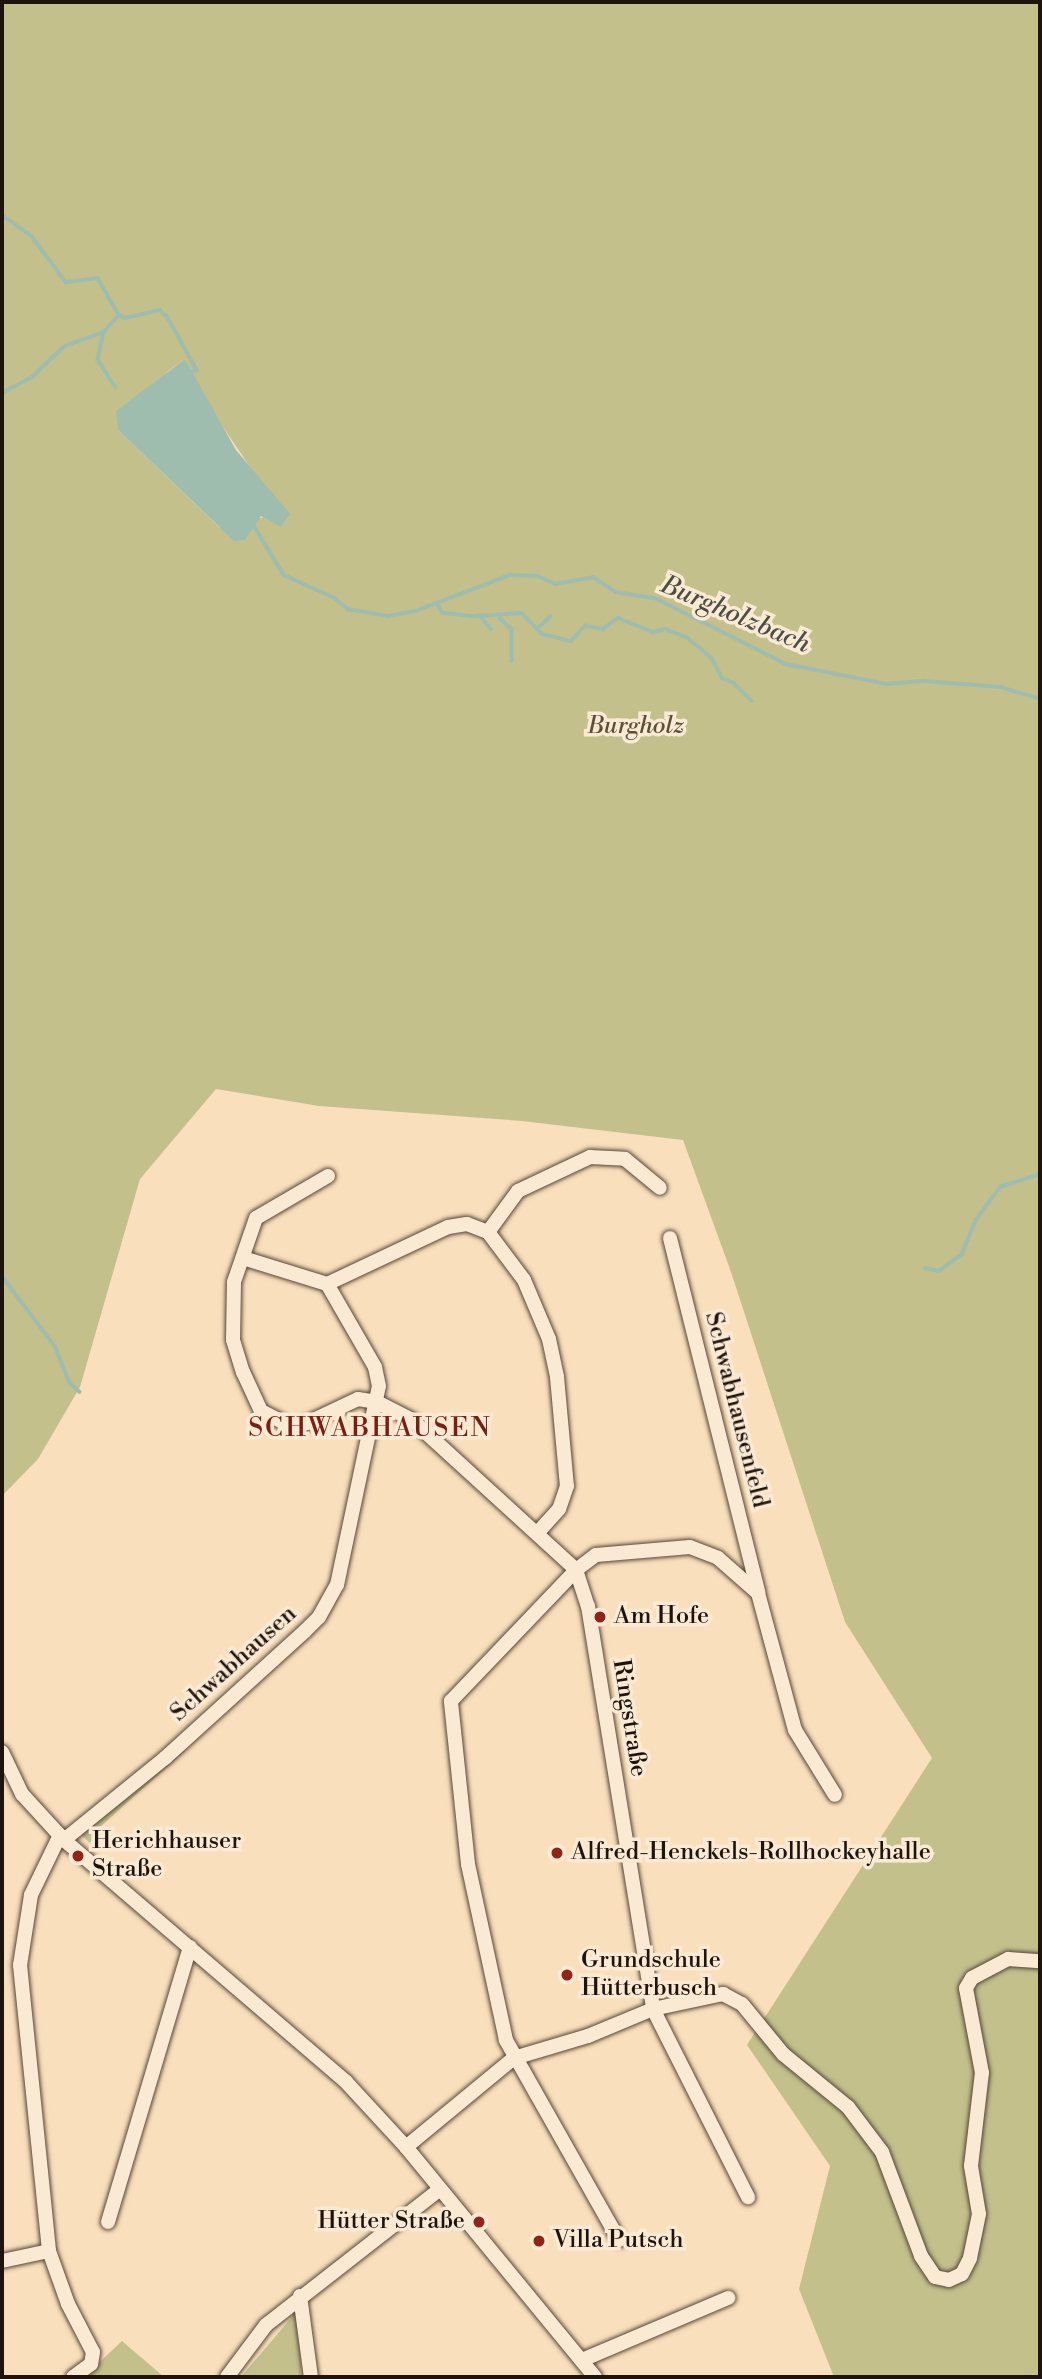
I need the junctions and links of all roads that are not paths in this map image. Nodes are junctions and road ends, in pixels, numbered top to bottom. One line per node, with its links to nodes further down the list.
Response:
1 (328, 1175): 5 (street)
2 (660, 1188): 3 (street)
3 (488, 1232): 6 (street); 8 (street)
4 (670, 1238): 10 (street, Schwabhausenfeld)
5 (243, 1258): 6 (street); 7 (street)
6 (327, 1284): 7 (street, Schwabhausen)
7 (377, 1402): 8 (street, Ringstraße); 13 (street, Schwabhausen)
8 (538, 1532): 9 (street, Ringstraße)
9 (576, 1570): 10 (street); 16 (street, Ringstraße); 17 (street)
10 (758, 1593): 12 (street, Schwabhausenfeld)
11 (2, 1752): 13 (street)
12 (835, 1795)
13 (62, 1837): 14 (street); 23 (street)
14 (190, 1947): 18 (street); 21 (street)
15 (1040, 1961): 16 (street)
16 (653, 2008): 17 (street); 20 (street, Ringstraße)
17 (514, 2058): 18 (street); 22 (street)
18 (406, 2147): 19 (street)
19 (439, 2190): 25 (street); 27 (street)
20 (748, 2197)
21 (108, 2222)
22 (620, 2240)
23 (49, 2250): 24 (street); 28 (street)
24 (2, 2261)
25 (300, 2296): 29 (street); 30 (street)
26 (728, 2298): 27 (street)
27 (582, 2360): 31 (street)
28 (72, 2377)
29 (227, 2377)
30 (311, 2377)
31 (595, 2377)

